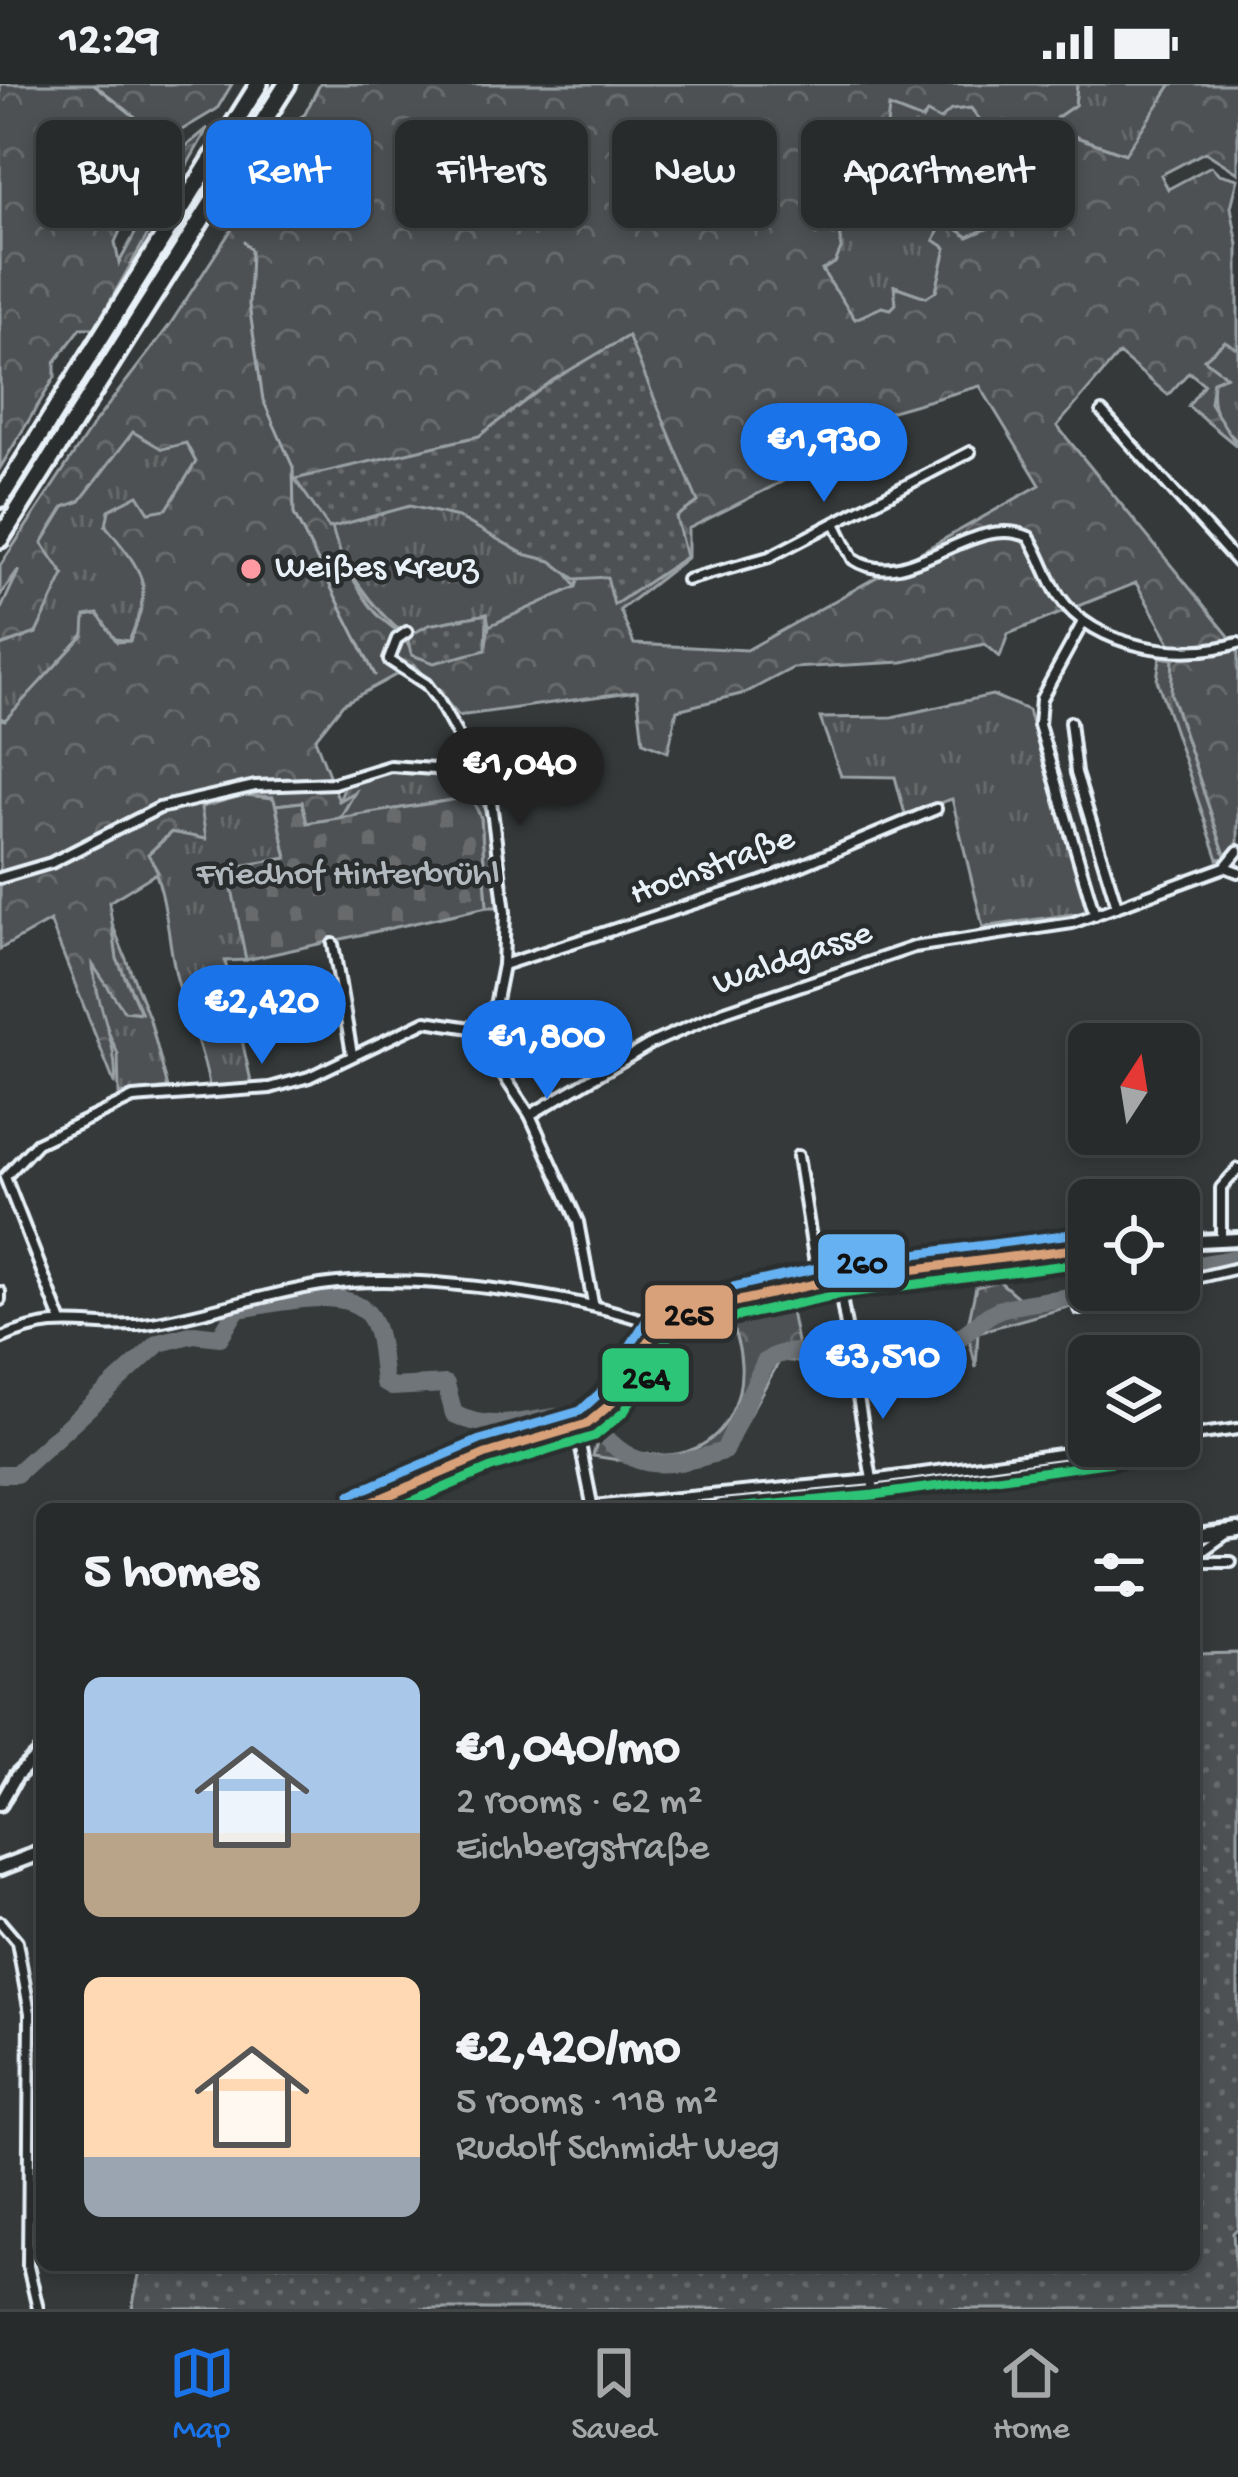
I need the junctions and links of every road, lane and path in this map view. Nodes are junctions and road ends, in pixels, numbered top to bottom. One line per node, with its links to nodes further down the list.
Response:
1 (259, 84): 5 (highway)
2 (287, 84): 7 (highway)
3 (1102, 412): 8 (street)
4 (970, 452): 6 (street)
5 (0, 499)
6 (835, 524): 9 (street); 10 (street)
7 (0, 539)
8 (1238, 563)
9 (687, 580)
10 (1082, 624): 12 (street); 21 (street)
11 (407, 632): 14 (street)
12 (1238, 643)
13 (1070, 722): 20 (street)
14 (479, 772): 19 (street); 23 (street)
15 (936, 809): 23 (street, Hochstraße)
16 (1238, 851): 17 (street)
17 (1225, 867): 18 (street); 20 (street, Waldgasse)
18 (1238, 872)
19 (0, 878)
20 (1118, 906): 21 (street, Waldgasse)
21 (1095, 915): 26 (street, Waldgasse)
22 (333, 944): 25 (street)
23 (503, 964): 24 (street)
24 (490, 1031): 25 (street); 26 (street)
25 (352, 1054): 38 (street)
26 (530, 1115): 37 (street)
27 (798, 1156): 36 (street)
28 (1238, 1169): 30 (street)
29 (1238, 1239): 30 (main road)
30 (1221, 1240): 31 (main road)
31 (1200, 1241)
32 (1068, 1250): 35 (main road)
33 (1238, 1268): 34 (street)
34 (1200, 1277)
35 (838, 1279): 36 (main road); 45 (street)
36 (818, 1283): 39 (main road)
37 (593, 1303): 38 (street); 39 (street)
38 (61, 1320): 40 (street)
39 (654, 1324): 41 (main road)
40 (0, 1339)
41 (587, 1424): 46 (main road); 47 (street)
42 (1238, 1429): 43 (street)
43 (1200, 1434)
44 (1068, 1453): 45 (street)
45 (872, 1480): 48 (street); 49 (street)
46 (370, 1503)
47 (593, 1503)
48 (634, 1503)
49 (876, 1503)
50 (1234, 1531): 51 (main road); 52 (street)
51 (1200, 1535)
52 (1200, 1556)
53 (1200, 1560): 54 (street)
54 (1231, 1562)
55 (36, 1757): 56 (main road)
56 (0, 1804)
57 (36, 1854): 58 (main road)
58 (0, 1868)
59 (0, 1922): 60 (street)
60 (38, 2309)

